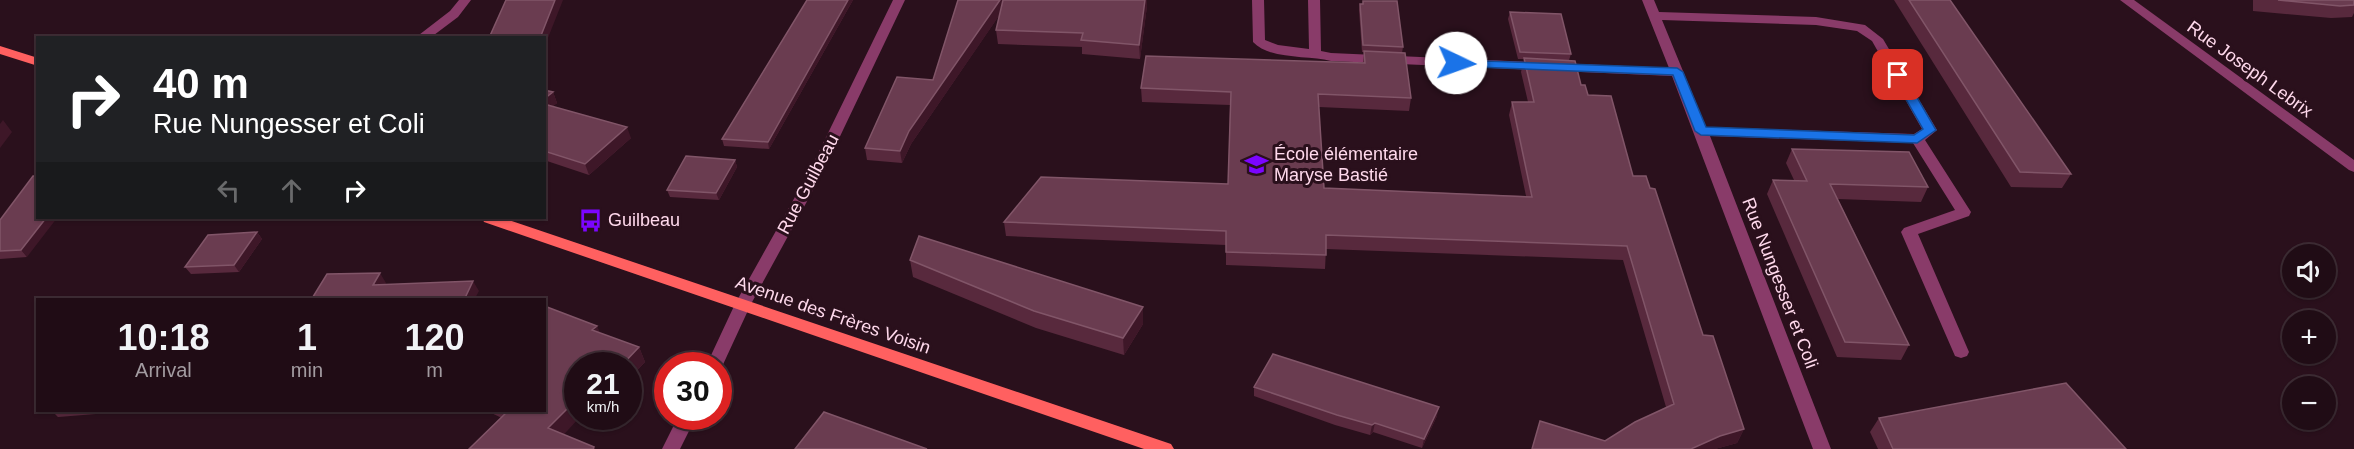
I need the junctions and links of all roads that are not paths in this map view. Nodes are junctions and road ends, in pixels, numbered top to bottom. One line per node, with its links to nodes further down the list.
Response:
1 (465, 0): 8 (street)
2 (899, 0): 17 (street, Rue Guilbeau)
3 (1258, 0): 10 (street)
4 (1314, 0): 10 (street)
5 (1648, 0): 7 (street, Rue Nungesser et Coli)
6 (2126, 0): 15 (street, Rue Joseph Lebrix)
7 (1655, 16): 12 (street, Rue Nungesser et Coli); 14 (street)
8 (424, 36)
9 (0, 50): 11 (main road)
10 (1315, 52): 12 (street)
11 (36, 61)
12 (1677, 72): 13 (street, Rue Nungesser et Coli)
13 (1701, 131): 14 (street); 23 (street, Rue Nungesser et Coli)
14 (1917, 139): 19 (street)
15 (2354, 167)
16 (492, 219): 17 (main road, Avenue des Frères Voisin)
17 (743, 304): 18 (street, Rue Guilbeau); 22 (main road, Avenue des Frères Voisin)
18 (721, 352)
19 (1961, 352)
20 (680, 430): 21 (street)
21 (671, 449)
22 (1165, 449)
23 (1822, 449)

